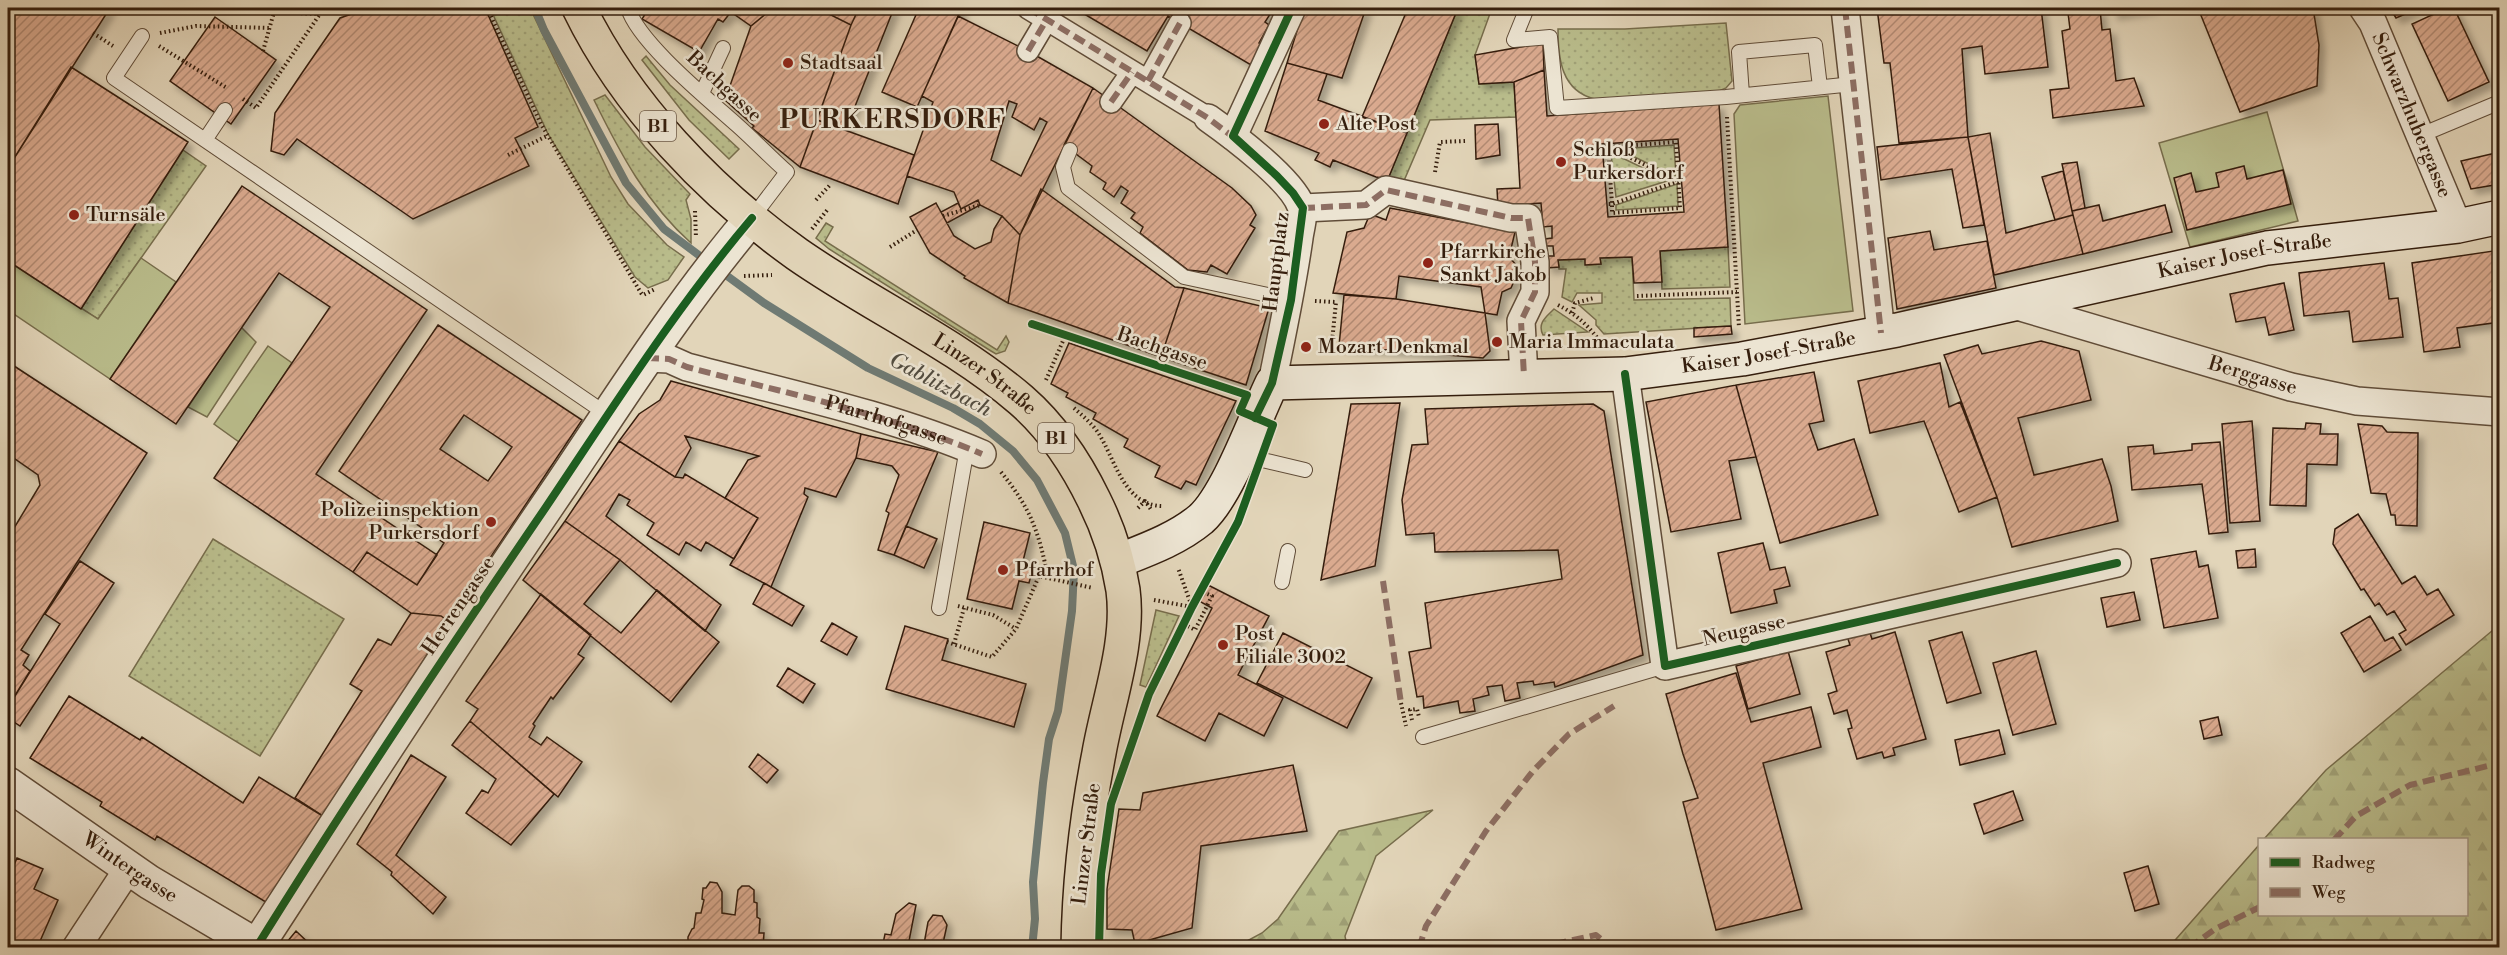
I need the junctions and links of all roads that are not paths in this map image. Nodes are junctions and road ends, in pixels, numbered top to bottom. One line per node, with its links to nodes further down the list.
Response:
1 (579, 8): 28 (main road, Linzer Straße / B1)
2 (628, 8): 16 (lane, Bachgasse)
3 (1028, 8): 8 (street, Hauptplatz)
4 (1292, 8): 23 (street)
5 (1527, 8): 17 (lane)
6 (1845, 8): 14 (street)
7 (2362, 8): 22 (street, Schwarzhubergasse)
8 (1047, 19): 12 (street); 13 (street, Hauptplatz)
9 (1180, 23): 13 (street)
10 (142, 36): 24 (lane)
11 (723, 48): 16 (lane)
12 (1028, 51)
13 (1140, 76): 18 (street); 21 (street, Hauptplatz)
14 (1853, 84): 15 (lane); 32 (street)
15 (1820, 87): 17 (lane); 17 (lane)
16 (702, 93): 28 (lane, Bachgasse)
17 (1742, 95)
18 (1111, 102)
19 (2499, 102): 22 (lane)
20 (225, 111): 24 (lane)
21 (1208, 118): 23 (street, Hauptplatz)
22 (2421, 135): 29 (street, Schwarzhubergasse)
23 (1233, 136): 26 (street, Hauptplatz)
24 (205, 140): 38 (lane)
25 (1070, 150): 30 (lane)
26 (1302, 208): 30 (street, Hauptplatz); 35 (street, Hauptplatz)
27 (2499, 217): 29 (main road, Kaiser Josef-Straße)
28 (752, 218): 33 (main road, Herrengasse); 43 (main road, Linzer Straße / B1)
29 (2458, 226): 31 (main road, Kaiser Josef-Straße)
30 (1291, 300): 36 (street, Hauptplatz)
31 (2014, 305): 32 (main road, Kaiser Josef-Straße); 37 (street, Berggasse)
32 (1881, 333): 34 (main road, Kaiser Josef-Straße)
33 (647, 357): 38 (main road, Herrengasse); 39 (street, Pfarrhofgasse)
34 (1625, 374): 35 (main road, Kaiser Josef-Straße); 47 (street)
35 (1524, 376): 36 (main road, Kaiser Josef-Straße)
36 (1272, 383): 40 (main road)
37 (2499, 412)
38 (608, 415): 51 (main road, Herrengasse)
39 (975, 451): 46 (lane)
40 (1239, 455): 41 (lane); 43 (main road)
41 (1305, 470)
42 (1288, 551): 45 (lane)
43 (1118, 561): 53 (main road, Linzer Straße / B1)
44 (2117, 563): 47 (street, Neugasse)
45 (1282, 582)
46 (940, 604)
47 (1665, 666): 48 (lane)
48 (1423, 737)
49 (8, 783): 50 (main road, Wintergasse)
50 (128, 868): 51 (main road, Wintergasse); 52 (street)
51 (257, 947)
52 (76, 948)
53 (1078, 948)

